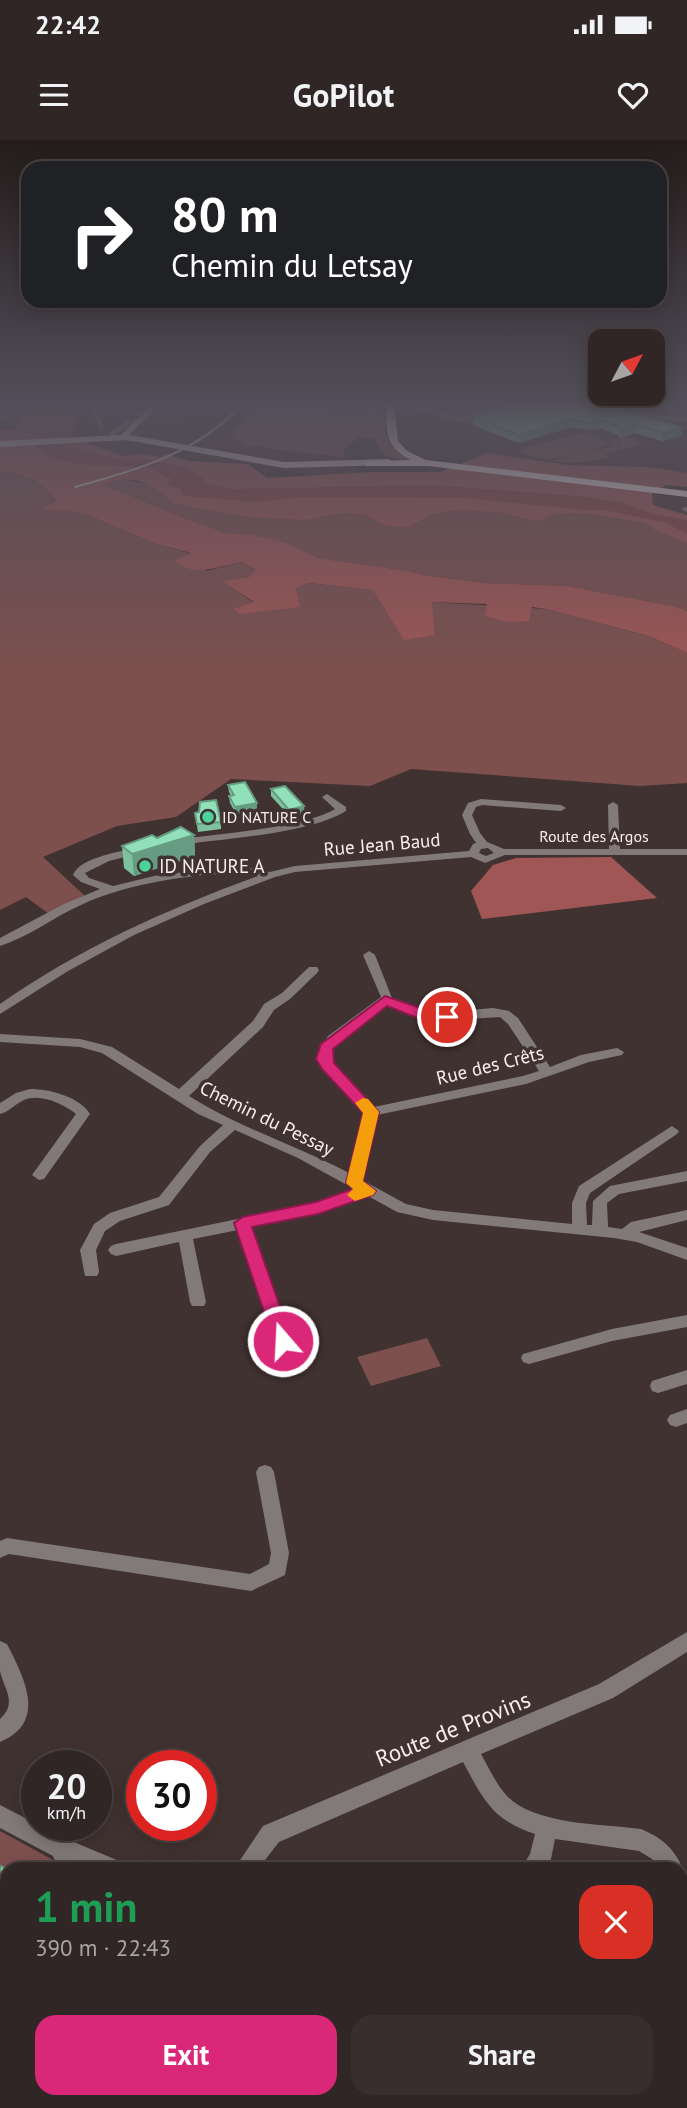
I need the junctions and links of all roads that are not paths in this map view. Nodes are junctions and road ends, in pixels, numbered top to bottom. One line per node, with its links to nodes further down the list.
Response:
1 (327, 797): 10 (street)
2 (613, 805): 6 (street)
3 (561, 808): 4 (street)
4 (484, 845): 5 (street); 8 (street)
5 (501, 852): 6 (street, Route des Argos); 8 (street, Route des Argos)
6 (615, 852): 7 (street, Route des Argos)
7 (687, 852)
8 (473, 854): 9 (street, Rue Jean Baud)
9 (271, 875): 11 (street); 17 (street)
10 (85, 880): 11 (street); 12 (street)
11 (114, 890): 12 (street)
12 (91, 896): 13 (street)
13 (0, 942)
14 (369, 955): 16 (street)
15 (313, 970): 21 (street)
16 (385, 1000): 20 (street); 23 (street)
17 (0, 1010)
18 (0, 1038): 21 (street, Chemin du Pessay)
19 (617, 1052): 20 (street, Rue des Crêts)
20 (547, 1073): 23 (street, Rue des Crêts)
21 (180, 1096): 24 (street, Chemin du Pessay)
22 (0, 1110): 26 (street)
23 (371, 1112): 28 (street)
24 (232, 1125): 28 (street, Chemin du Pessay); 37 (street)
25 (672, 1131): 31 (street)
26 (40, 1175)
27 (687, 1176): 32 (street)
28 (361, 1187): 30 (street); 31 (street, Chemin du Pessay)
29 (687, 1215): 34 (street)
30 (243, 1223): 33 (street); 40 (street)
31 (580, 1229): 32 (street, Chemin du Pessay)
32 (600, 1231): 34 (street, Chemin du Pessay)
33 (185, 1235): 35 (street); 38 (street)
34 (625, 1235): 36 (street, Chemin du Pessay)
35 (116, 1250)
36 (687, 1254)
37 (91, 1272)
38 (198, 1302)
39 (687, 1321): 41 (street)
40 (283, 1341)
41 (529, 1358)
42 (687, 1377): 43 (street)
43 (658, 1386)
44 (265, 1472): 45 (street)
45 (0, 1550)
46 (687, 1641): 49 (street, Route de Provins)
47 (0, 1650): 48 (street)
48 (0, 1732)
49 (468, 1750): 51 (street); 55 (street, Route de Provins)
50 (0, 1816): 52 (street)
51 (547, 1826): 56 (street); 57 (street)
52 (54, 1845): 53 (street); 54 (street)
53 (74, 1862)
54 (94, 1862)
55 (250, 1862)
56 (537, 1862)
57 (669, 1862)

